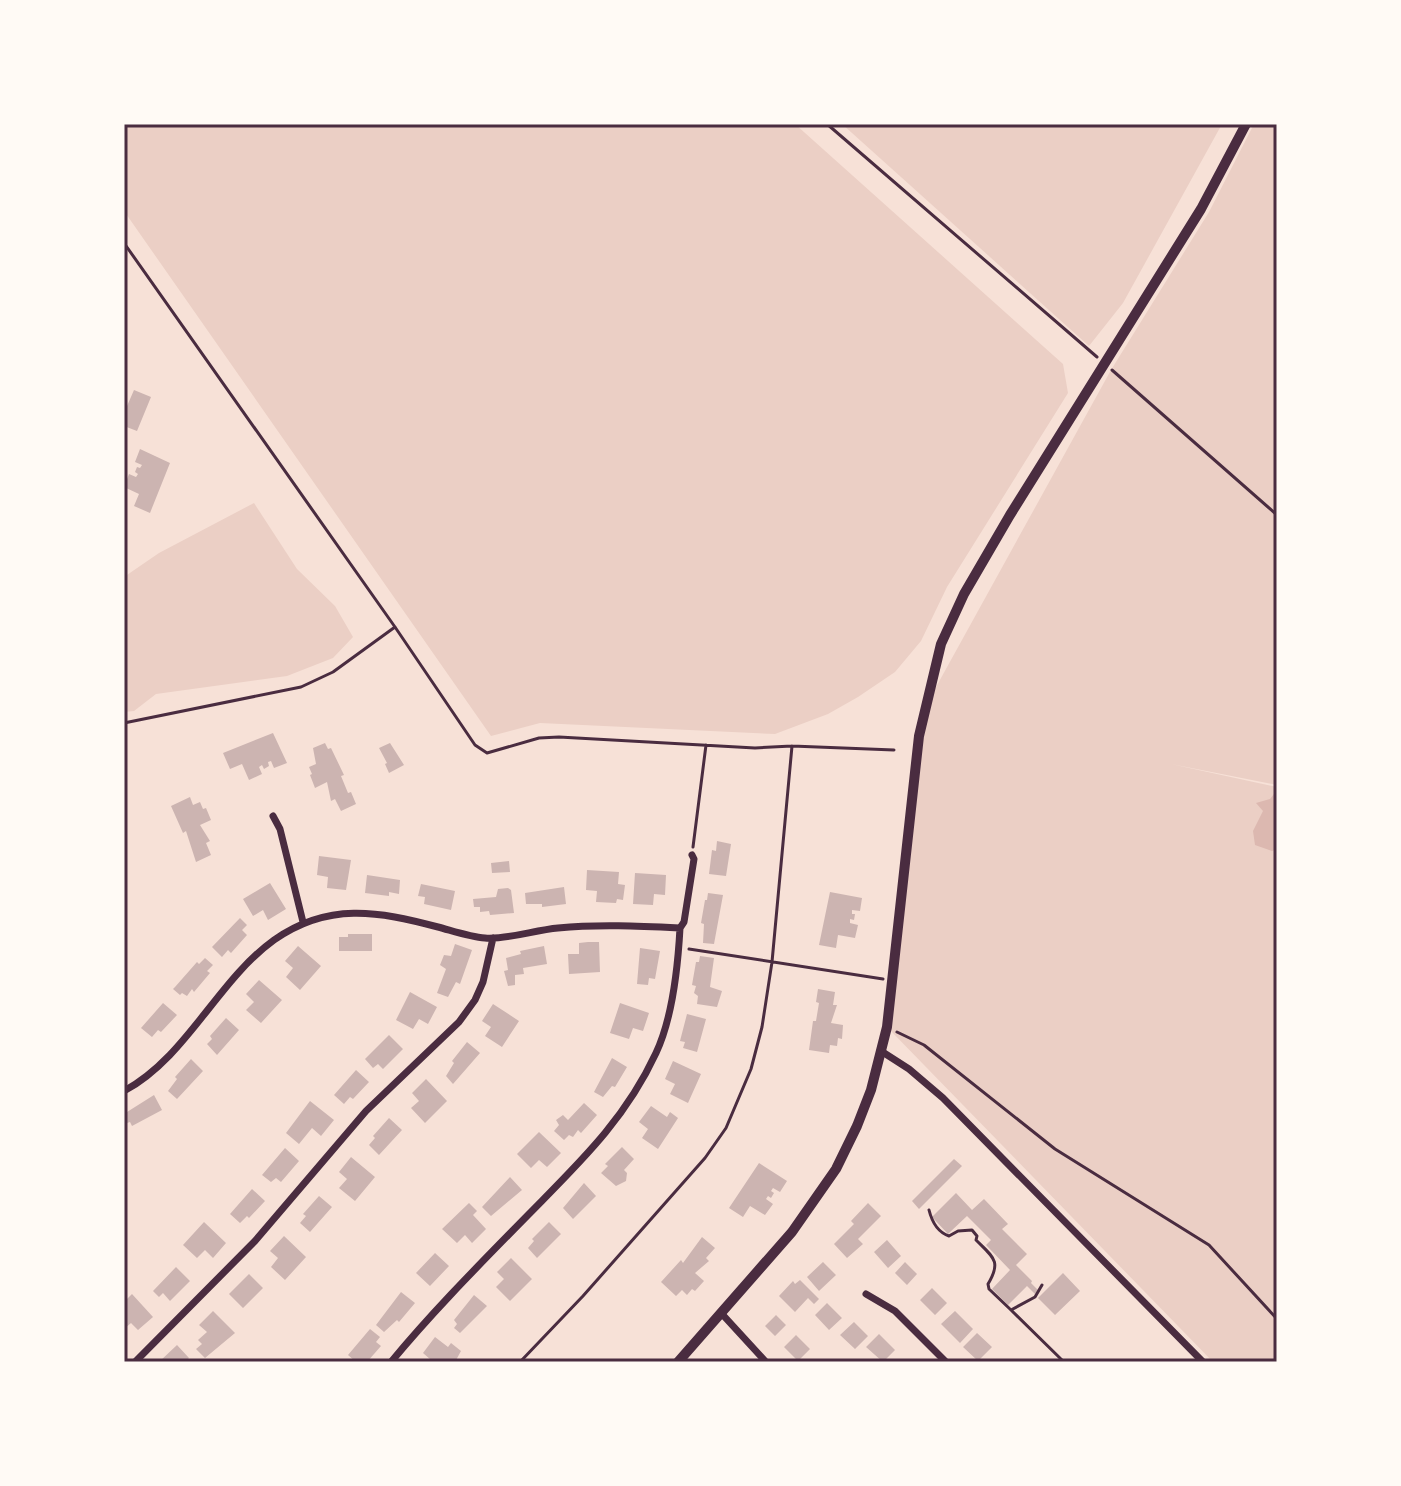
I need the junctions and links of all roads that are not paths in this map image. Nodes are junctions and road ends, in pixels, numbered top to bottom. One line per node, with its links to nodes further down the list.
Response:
1 (1246, 124): 7 (main road)
2 (273, 816): 4 (street)
3 (692, 855): 5 (street)
4 (303, 922): 6 (street); 8 (street)
5 (680, 928): 6 (street); 12 (street)
6 (493, 938): 11 (street)
7 (881, 1051): 10 (main road); 16 (street)
8 (124, 1091)
9 (866, 1294): 15 (street)
10 (722, 1314): 13 (main road); 14 (street)
11 (135, 1362)
12 (391, 1362)
13 (678, 1362)
14 (766, 1362)
15 (946, 1362)
16 (1203, 1362)

